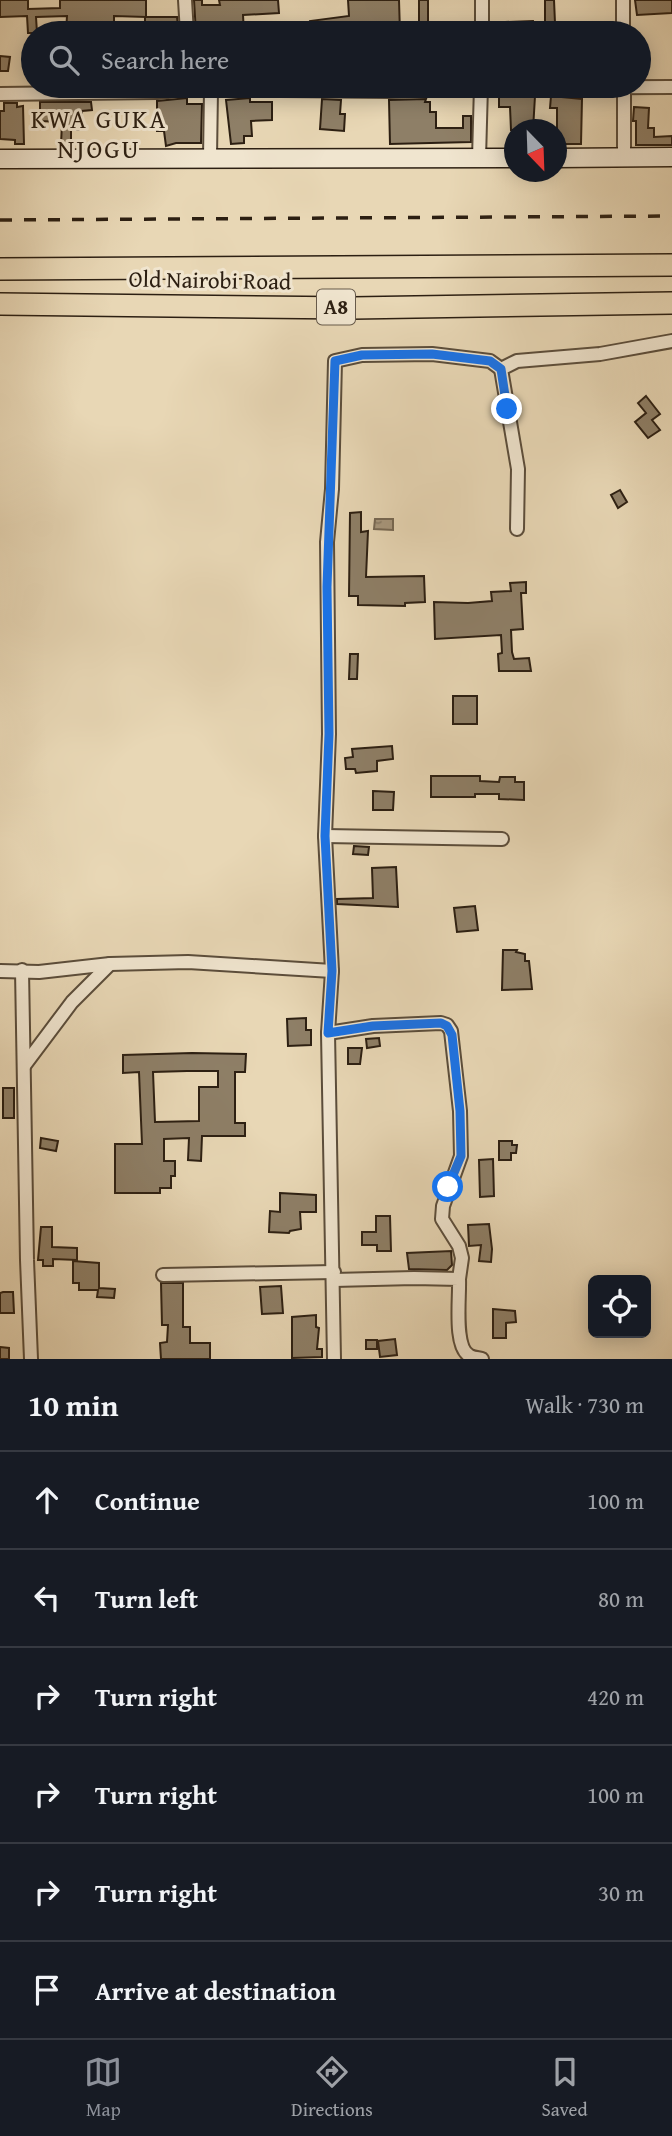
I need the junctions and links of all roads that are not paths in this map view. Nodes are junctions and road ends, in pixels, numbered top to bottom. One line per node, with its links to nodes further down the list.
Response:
1 (185, 0): 4 (street)
2 (482, 0): 5 (street)
3 (623, 0): 6 (street)
4 (186, 21)
5 (482, 21)
6 (623, 21)
7 (651, 87): 8 (street)
8 (672, 87)
9 (0, 94): 10 (street)
10 (21, 94)
11 (211, 98): 14 (street)
12 (481, 98): 15 (street)
13 (624, 98): 18 (street)
14 (210, 157): 15 (street); 20 (street)
15 (479, 158): 16 (street)
16 (504, 158)
17 (567, 158): 18 (street)
18 (624, 158): 19 (street)
19 (672, 158)
20 (0, 159)
21 (672, 265): 22 (highway, Old Nairobi Road / A8)
22 (0, 270)
23 (672, 303): 24 (highway, Old Nairobi Road / A8)
24 (0, 304)
25 (672, 341): 26 (street)
26 (501, 369): 27 (street); 28 (street)
27 (517, 529)
28 (325, 836): 29 (street); 33 (street)
29 (502, 839)
30 (110, 964): 31 (street); 33 (street); 35 (street)
31 (22, 970): 32 (street); 35 (street)
32 (0, 971)
33 (332, 971): 34 (street)
34 (328, 1033): 37 (street); 38 (street)
35 (24, 1066): 39 (street)
36 (163, 1275): 37 (street)
37 (334, 1276): 38 (street); 40 (street)
38 (459, 1279): 41 (street)
39 (31, 1359)
40 (334, 1359)
41 (482, 1359)

